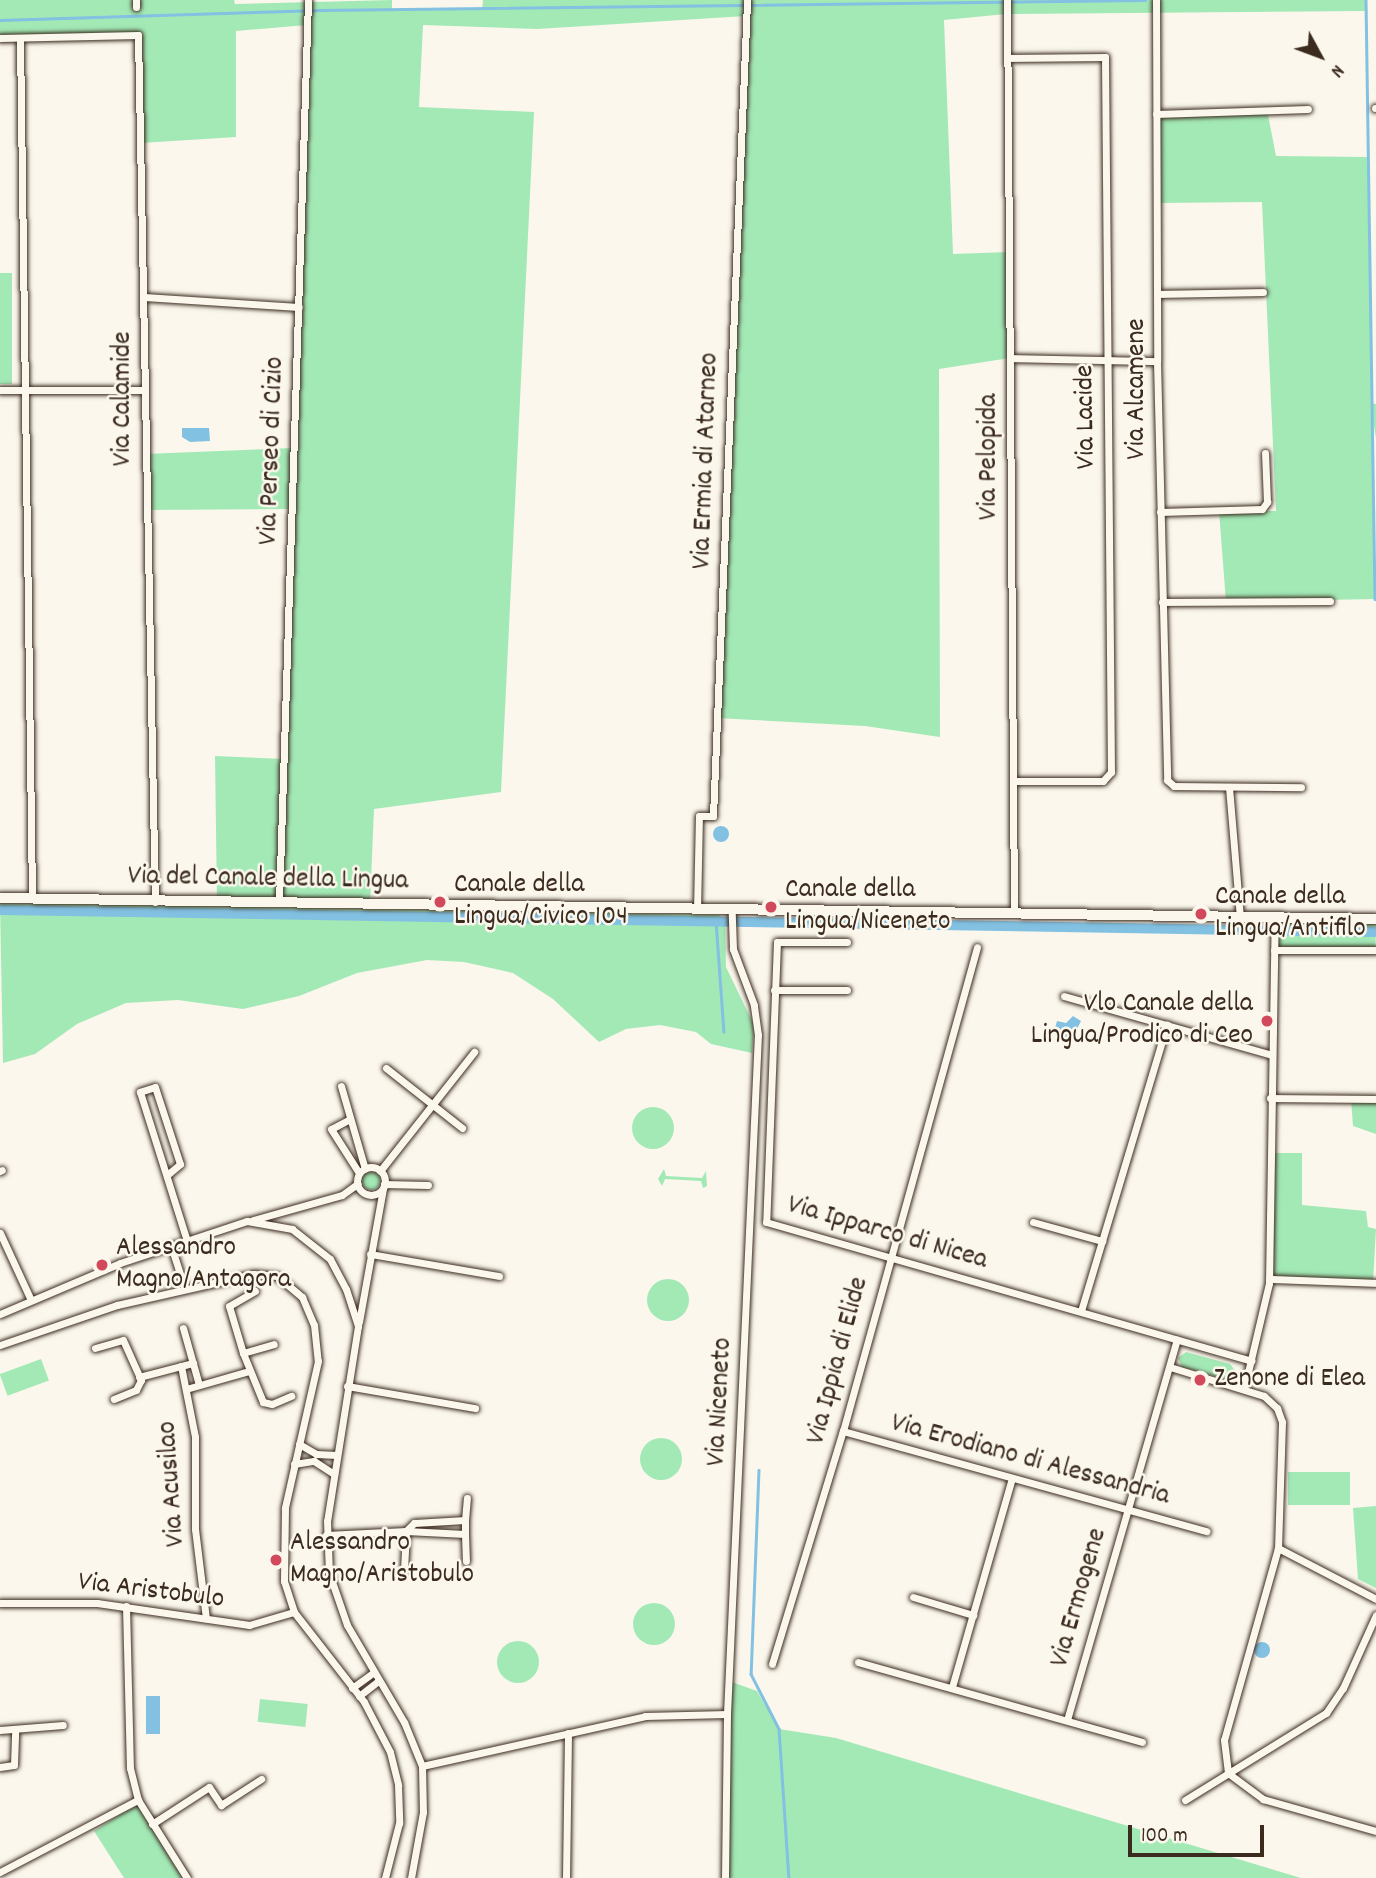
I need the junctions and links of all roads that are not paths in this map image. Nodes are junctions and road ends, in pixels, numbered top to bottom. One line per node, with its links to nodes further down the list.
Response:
1 (747, 0): 31 (street, Via Ermia di Atarneo)
2 (1007, 0): 7 (street, Via Pelopida)
3 (1156, 0): 9 (street, Via Alcamene)
4 (307, 1): 13 (street, Via Perseo di Cizio)
5 (0, 38): 6 (street, Via Calamide)
6 (20, 38): 12 (street, Via Calamide); 17 (street)
7 (1007, 58): 14 (street, Via Pelopida); 15 (street, Via Lacide)
8 (1308, 109): 9 (street)
9 (1156, 114): 11 (street, Via Alcamene)
10 (1263, 292): 11 (street)
11 (1159, 294): 16 (street, Via Alcamene)
12 (144, 297): 13 (street); 19 (street, Via Calamide)
13 (299, 307): 30 (street, Via Perseo di Cizio)
14 (1010, 358): 15 (street); 24 (street, Via Pelopida)
15 (1107, 359): 16 (street); 24 (street, Via Lacide)
16 (1157, 360): 21 (street, Via Alcamene)
17 (21, 389): 18 (street); 19 (street); 28 (street)
18 (0, 390)
19 (143, 390): 29 (street, Via Calamide)
20 (1265, 453): 21 (street)
21 (1160, 512): 23 (street, Via Alcamene)
22 (1330, 601): 23 (street)
23 (1162, 602): 25 (street, Via Alcamene)
24 (1013, 781): 33 (street, Via Pelopida)
25 (1229, 787): 26 (street); 34 (street)
26 (1301, 788)
27 (0, 898): 28 (street, Via del Canale della Lingua)
28 (32, 899): 29 (street, Via del Canale della Lingua)
29 (155, 902): 30 (street, Via del Canale della Lingua)
30 (279, 902): 31 (street, Via del Canale della Lingua)
31 (697, 910): 32 (street, Via del Canale della Lingua)
32 (732, 915): 33 (street, Via del Canale della Lingua); 60 (street, Via Niceneto)
33 (1014, 915): 34 (street, Via del Canale della Lingua)
34 (1240, 918): 36 (street, Via del Canale della Lingua)
35 (1376, 919): 36 (street, Via del Canale della Lingua)
36 (1275, 921): 39 (street)
37 (847, 942): 41 (street, Via Ipparco di Nicea)
38 (977, 947): 69 (street, Via Ippia di Elide)
39 (1274, 950): 40 (street); 46 (street)
40 (1376, 950)
41 (774, 990): 42 (street); 62 (street, Via Ipparco di Nicea)
42 (847, 990)
43 (1064, 996): 44 (street)
44 (1167, 1025): 46 (street); 66 (street)
45 (474, 1052): 51 (street)
46 (1272, 1055): 49 (street)
47 (386, 1068): 51 (street)
48 (341, 1086): 52 (street)
49 (1270, 1098): 50 (street); 71 (street)
50 (1376, 1099)
51 (432, 1104): 53 (street); 55 (street)
52 (350, 1119): 54 (street); 54 (street)
53 (462, 1128)
54 (362, 1171): 55 (street); 57 (street)
55 (380, 1171): 59 (street)
56 (167, 1175): 56 (street); 65 (street)
57 (357, 1184): 59 (street); 61 (street)
58 (428, 1185): 59 (street)
59 (384, 1186): 68 (street)
60 (752, 1220): 62 (street); 129 (street, Via Niceneto)
61 (247, 1222): 65 (street); 78 (street)
62 (766, 1222): 69 (street, Via Ipparco di Nicea)
63 (1033, 1222): 66 (street)
64 (0, 1235): 75 (street)
65 (187, 1241): 67 (street)
66 (1102, 1241): 76 (street)
67 (171, 1246): 73 (street); 75 (street)
68 (370, 1254): 70 (street); 78 (street)
69 (889, 1256): 76 (street, Via Ipparco di Nicea); 98 (street, Via Ippia di Elide)
70 (499, 1276)
71 (1269, 1279): 72 (street); 85 (street)
72 (1376, 1283)
73 (185, 1289): 81 (street); 99 (street)
74 (255, 1291): 84 (street)
75 (31, 1300): 77 (street)
76 (1080, 1311): 80 (street, Via Ipparco di Nicea)
77 (0, 1314)
78 (358, 1326): 92 (street)
79 (183, 1328): 86 (street, Via Acusilao)
80 (1177, 1340): 85 (street, Via Ipparco di Nicea); 88 (street, Via Ermogene)
81 (0, 1345)
82 (274, 1345): 84 (street)
83 (95, 1349): 90 (street)
84 (243, 1353): 89 (street)
85 (1252, 1362): 94 (street)
86 (193, 1363): 87 (street, Via Acusilao); 91 (street, Via Acusilao)
87 (181, 1366): 90 (street, Via Acusilao); 93 (street, Via Acusilao)
88 (1170, 1367): 94 (street); 105 (street, Via Ermogene)
89 (250, 1371): 91 (street, Via Acusilao); 95 (street)
90 (139, 1377): 96 (street, Via Acusilao)
91 (199, 1385): 93 (street, Via Acusilao)
92 (347, 1386): 97 (street); 100 (street)
93 (186, 1389): 121 (street, Via Acusilao)
94 (1244, 1389): 111 (street)
95 (291, 1396)
96 (114, 1399)
97 (475, 1408)
98 (843, 1431): 103 (street, Via Erodiano di Alessandria); 123 (street, Via Ippia di Elide)
99 (299, 1444): 100 (street); 101 (street)
100 (337, 1455): 102 (street)
101 (294, 1464): 102 (street); 118 (street)
102 (334, 1474): 110 (street)
103 (1012, 1481): 105 (street, Via Erodiano di Alessandria); 119 (street)
104 (467, 1498): 106 (street)
105 (1127, 1511): 108 (street, Via Erodiano di Alessandria); 130 (street, Via Ermogene)
106 (465, 1520): 107 (street); 109 (street)
107 (405, 1531): 109 (street); 110 (street); 113 (street)
108 (1206, 1531)
109 (465, 1534): 112 (street)
110 (326, 1535): 124 (street)
111 (1278, 1548): 115 (street); 138 (street)
112 (466, 1561)
113 (404, 1571)
114 (913, 1597): 119 (street)
115 (1376, 1599)
116 (0, 1603): 117 (street, Via Aristobulo)
117 (126, 1606): 121 (street, Via Aristobulo); 140 (street)
118 (294, 1612): 121 (street, Via Aristobulo); 127 (street)
119 (973, 1615): 126 (street)
120 (1376, 1615): 138 (street)
121 (206, 1618)
122 (858, 1662): 126 (street)
123 (772, 1664)
124 (373, 1673): 125 (street); 127 (street)
125 (378, 1681): 128 (street); 136 (street)
126 (952, 1687): 130 (street)
127 (352, 1688): 128 (street)
128 (359, 1696): 146 (street)
129 (727, 1714): 134 (street); 149 (street, Via Niceneto)
130 (1067, 1720): 135 (street)
131 (63, 1725): 132 (street)
132 (15, 1729): 133 (street); 137 (street)
133 (0, 1730)
134 (568, 1733): 136 (street); 148 (street)
135 (1142, 1742)
136 (422, 1766): 147 (street)
137 (0, 1767)
138 (1228, 1773): 141 (street); 143 (street)
139 (261, 1779): 142 (street)
140 (138, 1800): 142 (street); 144 (street)
141 (1185, 1800)
142 (152, 1824): 145 (street)
143 (1376, 1830)
144 (0, 1872)
145 (187, 1878)
146 (385, 1878)
147 (411, 1878)
148 (566, 1878)
149 (725, 1878)

